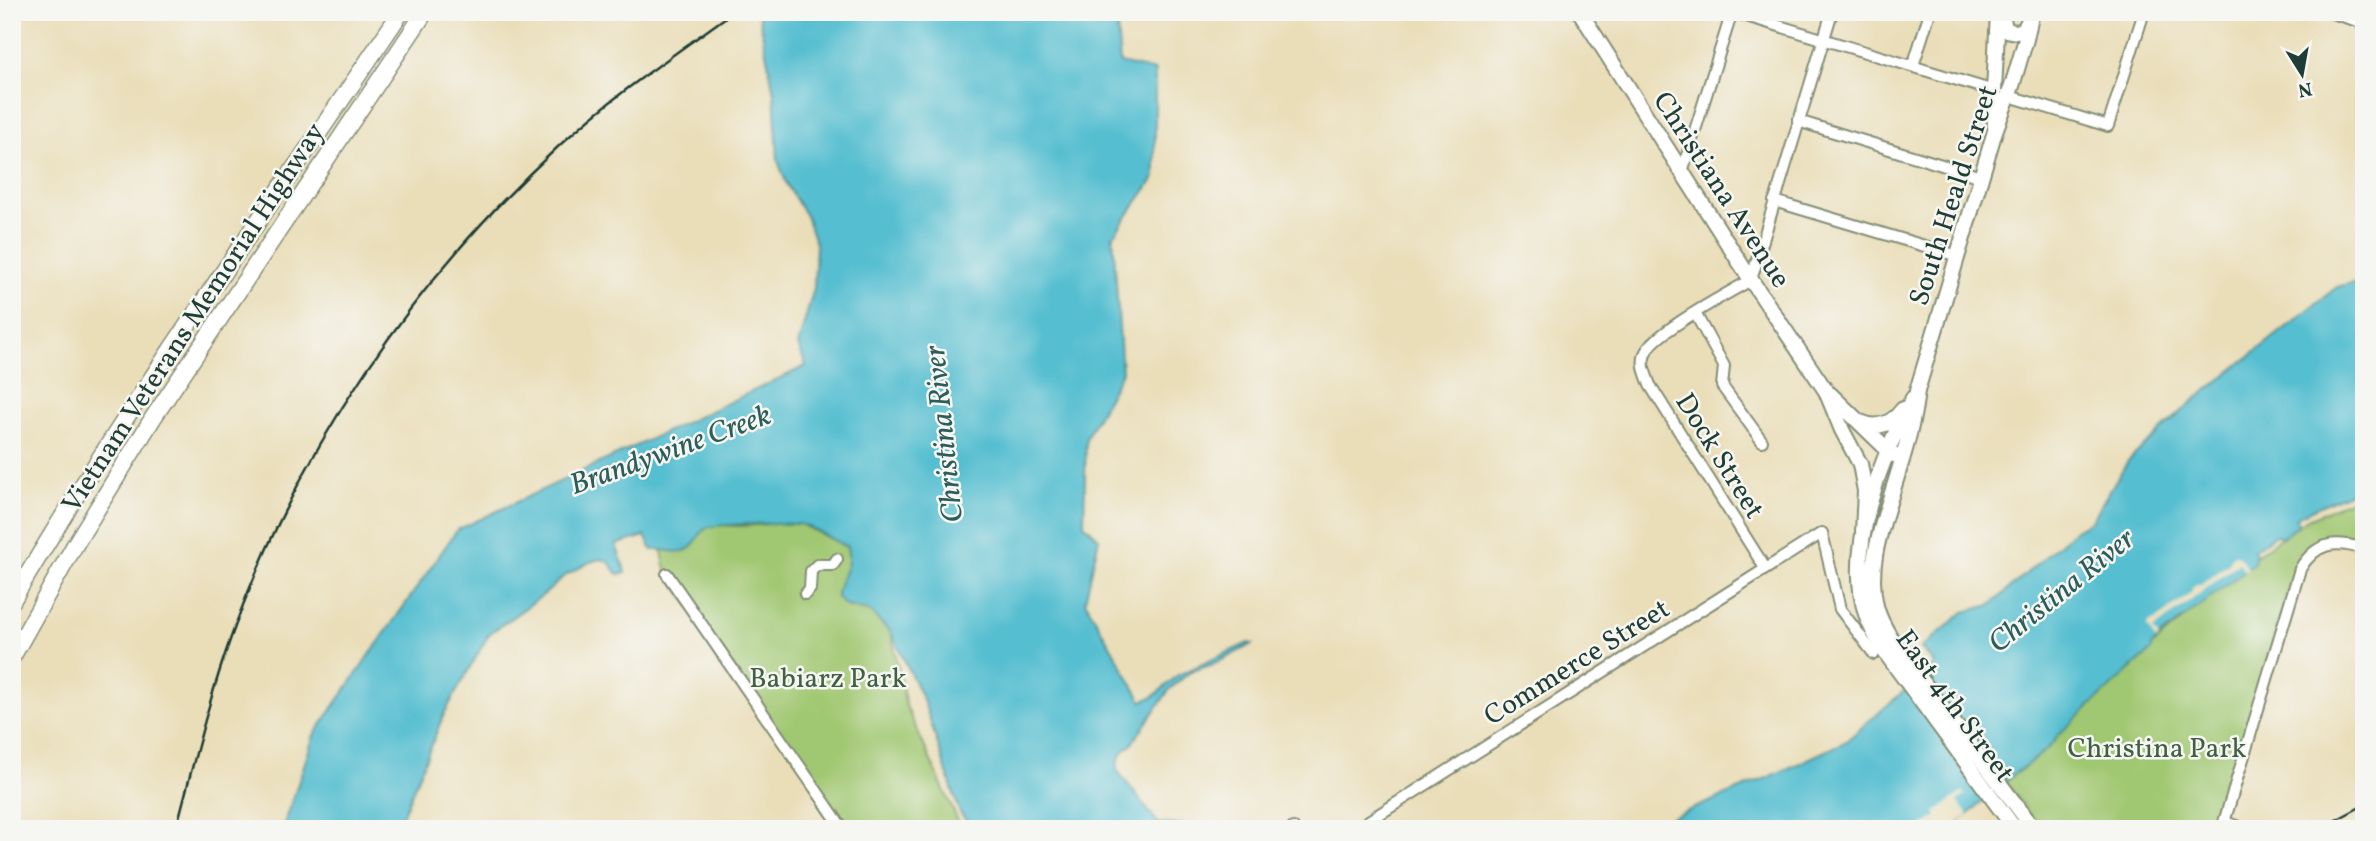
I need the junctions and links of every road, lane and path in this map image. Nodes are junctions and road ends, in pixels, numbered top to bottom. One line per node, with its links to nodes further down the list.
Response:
1 (401, 12): 37 (highway, Vietnam Veterans Memorial Highway)
2 (425, 12): 40 (highway, Vietnam Veterans Memorial Highway)
3 (1580, 12): 18 (main road, Christiana Avenue)
4 (1733, 12): 12 (street); 18 (street)
5 (1832, 12): 12 (street)
6 (1930, 12): 13 (street)
7 (2000, 12): 10 (main road); 14 (main road)
8 (2144, 12): 15 (street)
9 (2329, 12): 11 (street)
10 (2031, 15): 15 (main road, South Heald Street)
11 (2364, 23)
12 (1824, 40): 13 (street); 16 (street)
13 (1913, 66): 14 (street)
14 (1994, 91): 17 (main road)
15 (2009, 96): 17 (main road, South Heald Street)
16 (1798, 121): 19 (street); 20 (street)
17 (1995, 131): 19 (main road, South Heald Street)
18 (1682, 172): 22 (main road, Christiana Avenue)
19 (1981, 177): 21 (main road, South Heald Street)
20 (1774, 201): 21 (street); 22 (street)
21 (1958, 256): 25 (main road, South Heald Street)
22 (1751, 280): 23 (street); 24 (main road, Christiana Avenue)
23 (1695, 313): 28 (street); 34 (street, Dock Street)
24 (1826, 391): 26 (main road, Christiana Avenue); 27 (main road, Christiana Avenue)
25 (1917, 391): 27 (main road); 29 (main road, South Heald Street); 30 (main road, South Heald Street)
26 (1834, 413): 29 (main road, Christiana Avenue); 31 (main road)
27 (1853, 418): 29 (main road, Christiana Avenue)
28 (1762, 441)
29 (1886, 454): 30 (main road, Christiana Avenue); 31 (main road, South Heald Street)
30 (1901, 463): 38 (main road, South Heald Street)
31 (1863, 532): 38 (main road, South Heald Street)
32 (2364, 549): 42 (street)
33 (837, 559): 36 (street)
34 (1765, 569): 39 (street, Commerce Street); 44 (street, Commerce Street)
35 (667, 575): 43 (street)
36 (805, 594)
37 (12, 601)
38 (1870, 605): 41 (main road, South Heald Street); 45 (main road, East 4th Street)
39 (1874, 654)
40 (12, 657)
41 (2008, 797): 46 (main road, East 4th Street)
42 (2224, 826): 47 (street)
43 (843, 829)
44 (1356, 829)
45 (2015, 829)
46 (2034, 829)
47 (2245, 829)

